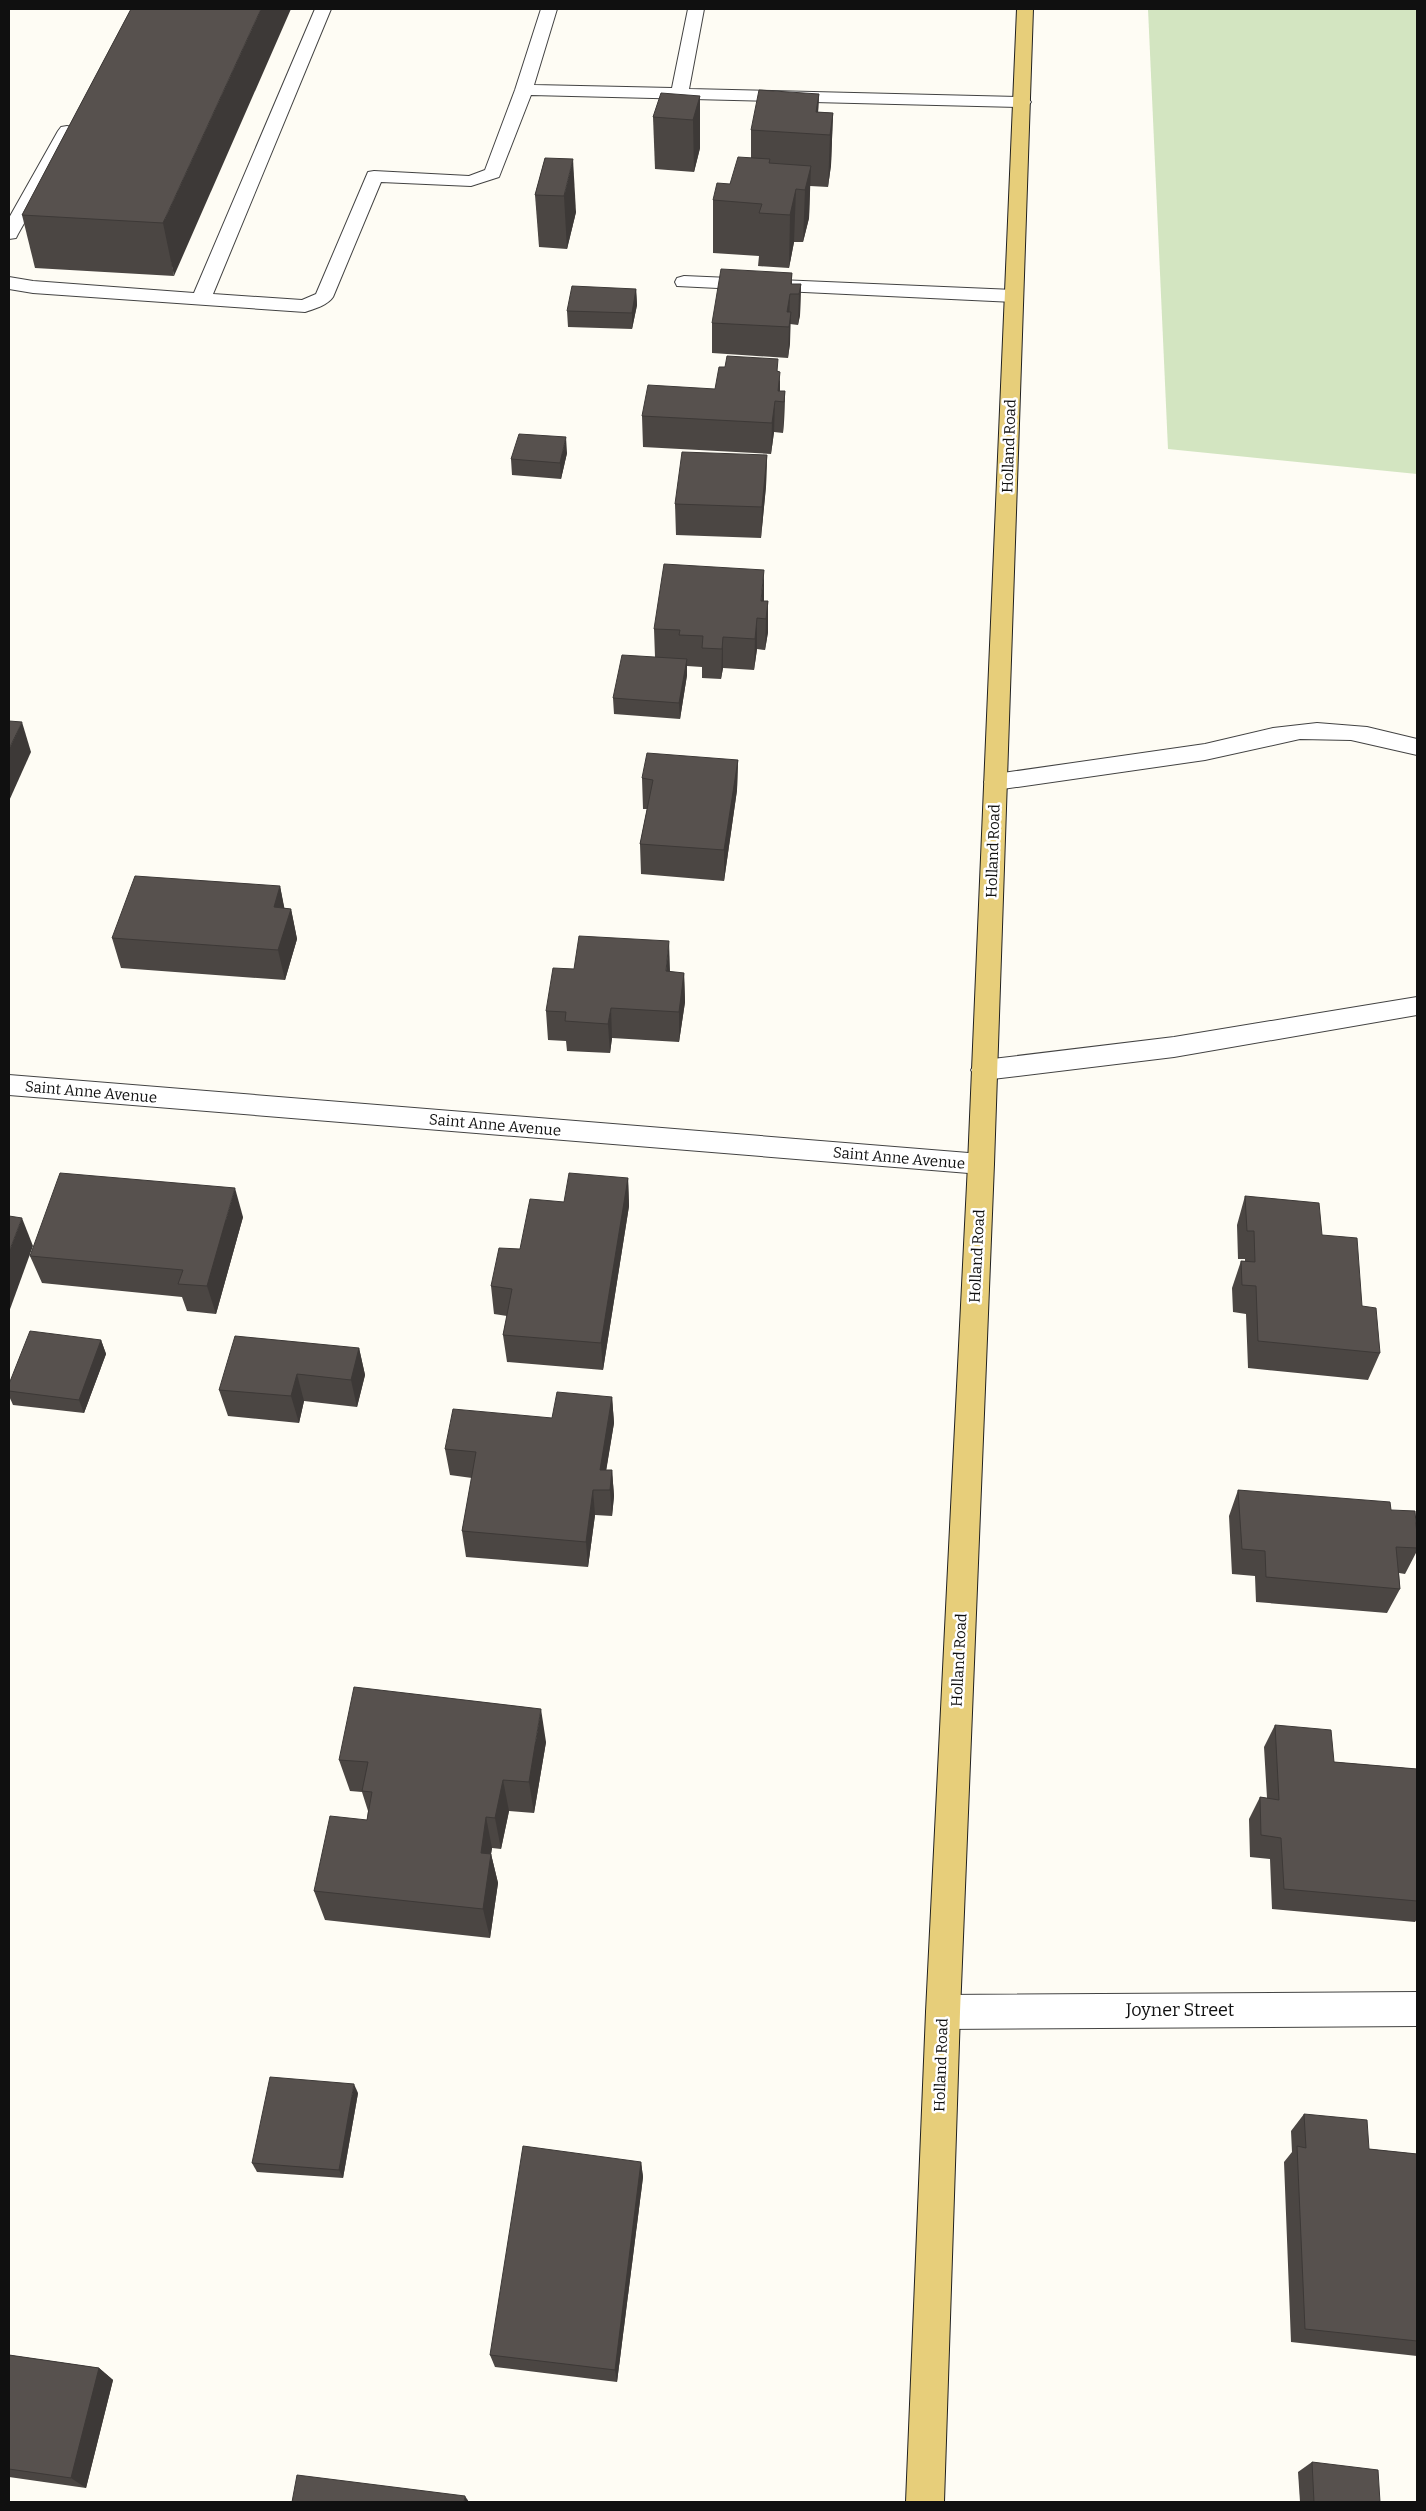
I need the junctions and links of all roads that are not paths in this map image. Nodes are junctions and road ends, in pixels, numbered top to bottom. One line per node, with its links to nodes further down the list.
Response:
1 (323, 9): 13 (street)
2 (549, 9): 5 (street)
3 (696, 9): 6 (street)
4 (1025, 9): 7 (main road, Holland Road)
5 (524, 90): 6 (street); 13 (street)
6 (680, 93): 7 (street)
7 (1022, 102): 12 (main road, Holland Road)
8 (78, 113): 9 (street)
9 (9, 234)
10 (9, 282): 13 (street)
11 (684, 282): 12 (street)
12 (1014, 296): 15 (main road, Holland Road)
13 (201, 299)
14 (1417, 747): 15 (street)
15 (996, 782): 17 (main road, Holland Road)
16 (1417, 1006): 17 (street)
17 (984, 1070): 19 (main road, Holland Road)
18 (9, 1085): 19 (street, Saint Anne Avenue)
19 (982, 1164): 21 (main road, Holland Road)
20 (1417, 2009): 21 (street, Joyner Street)
21 (943, 2012): 22 (main road, Holland Road)
22 (925, 2502)

